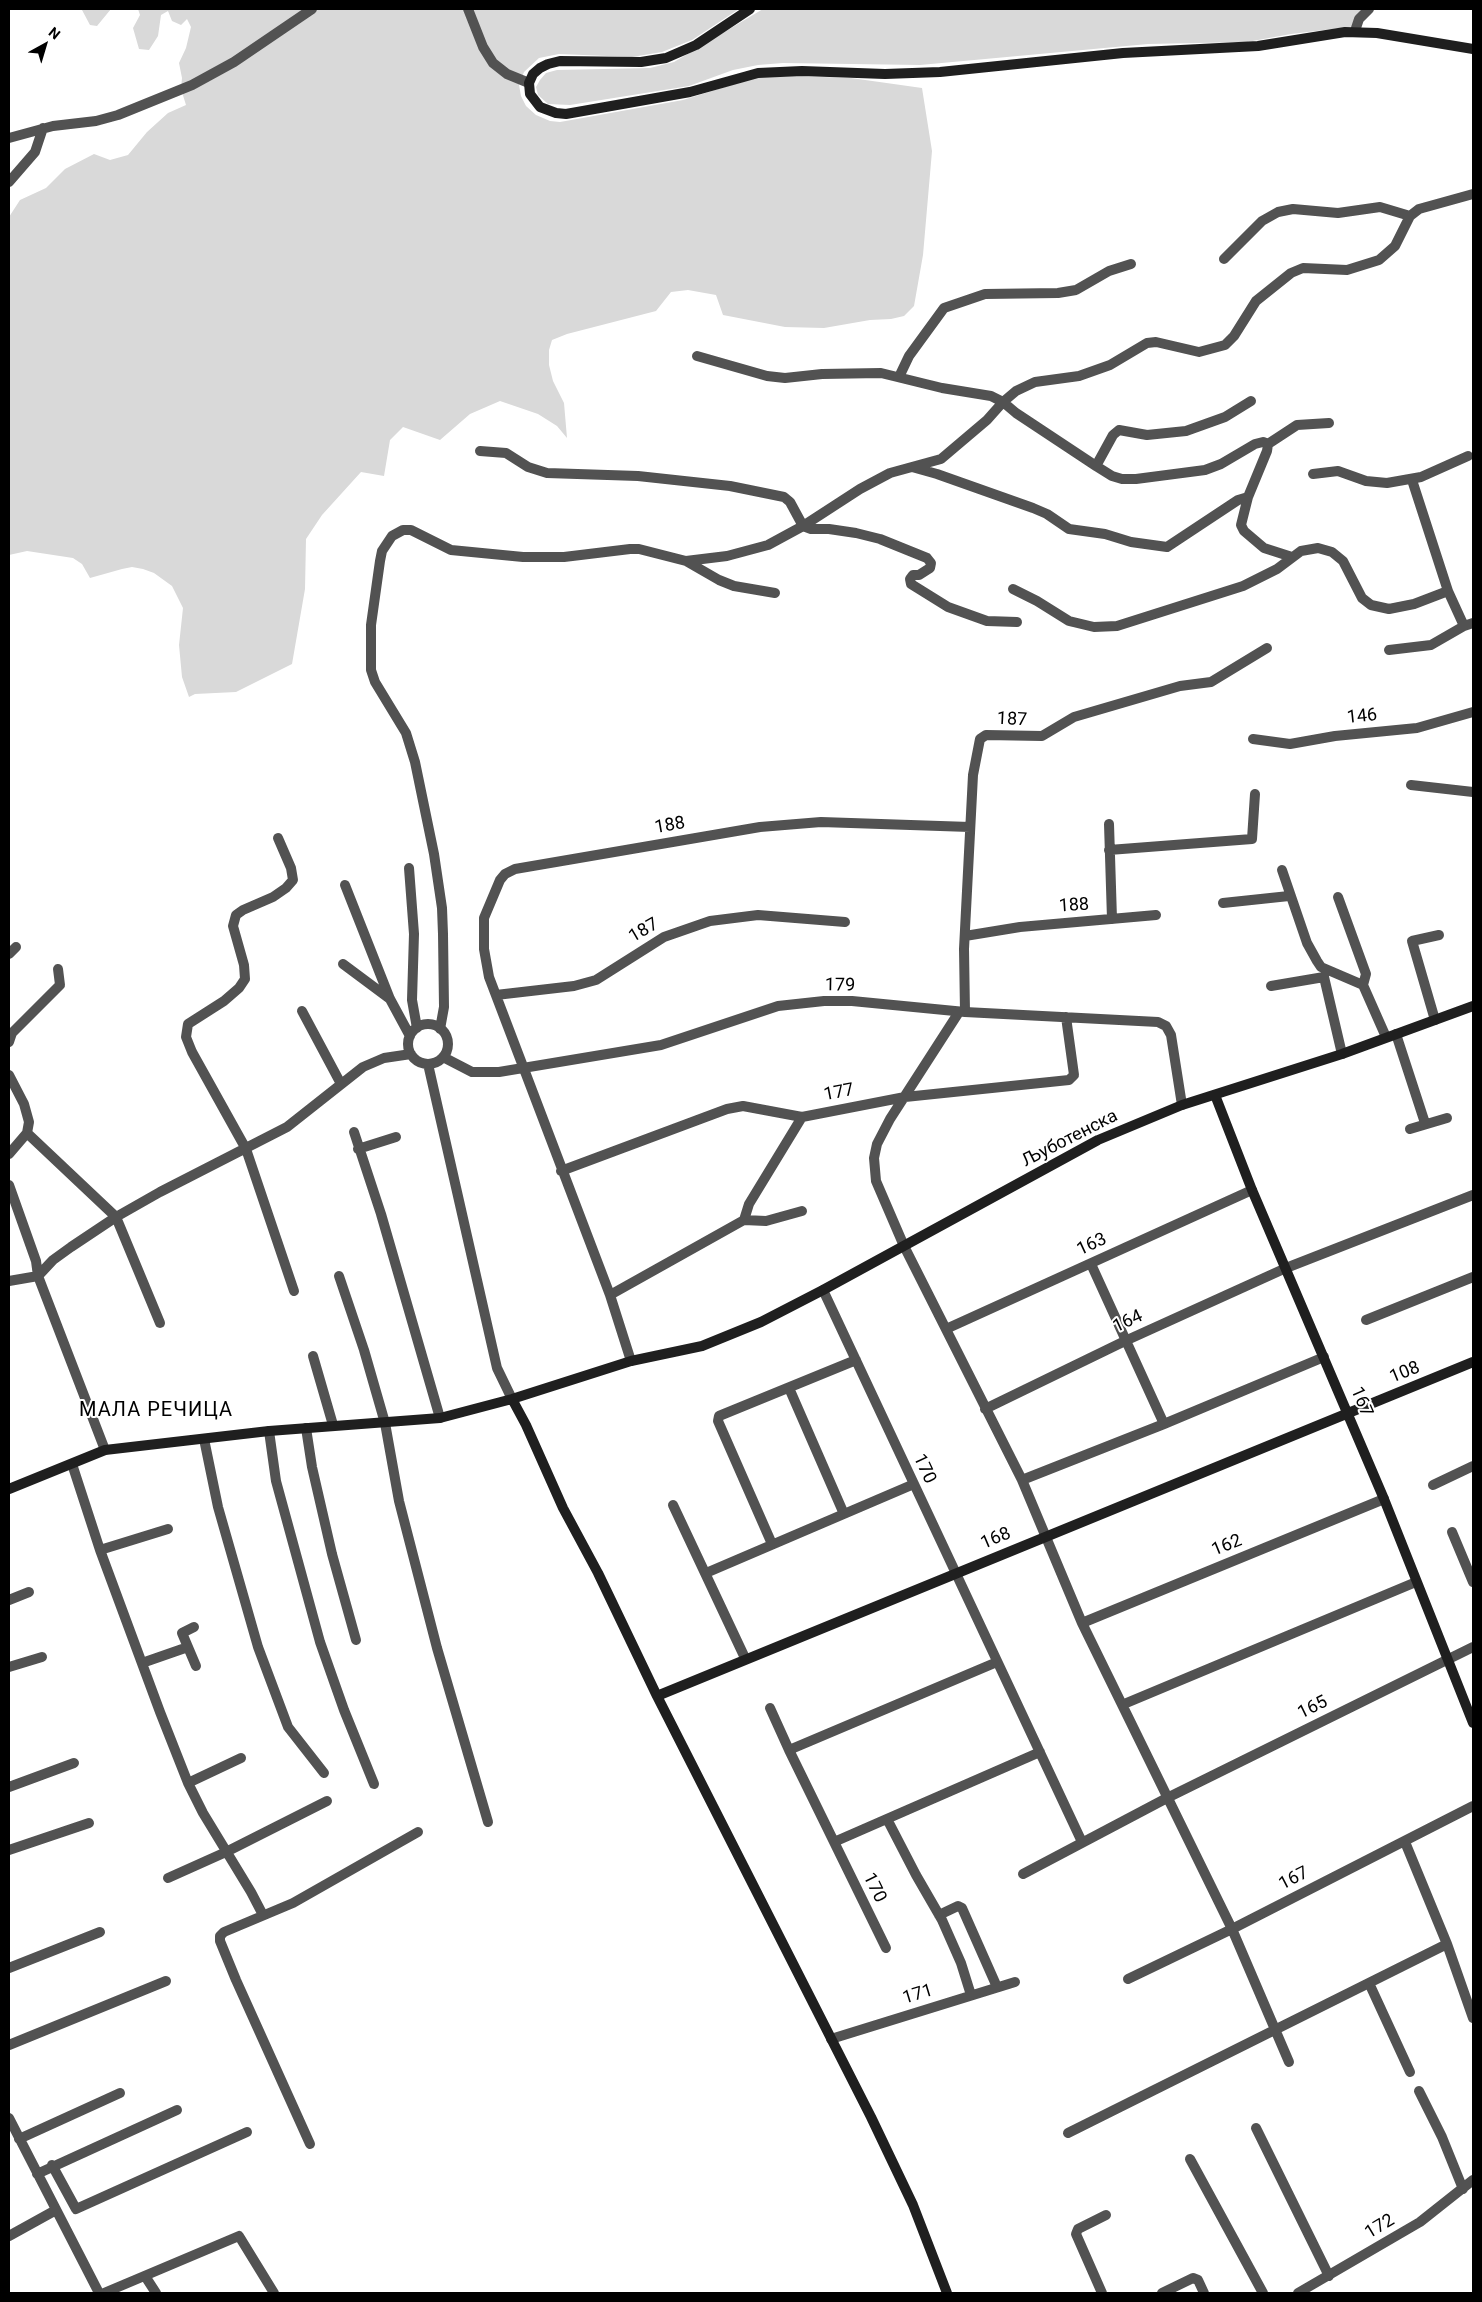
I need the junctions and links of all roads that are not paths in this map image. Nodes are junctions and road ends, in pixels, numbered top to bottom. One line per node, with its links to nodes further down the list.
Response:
1 (312, 9): 8 (street)
2 (468, 9): 7 (street)
3 (750, 9): 7 (main road)
4 (1369, 9): 5 (street)
5 (1355, 32): 6 (main road); 7 (main road)
6 (1473, 49)
7 (529, 83)
8 (43, 128): 9 (street); 10 (street)
9 (9, 138)
10 (9, 182)
11 (1473, 194): 12 (street)
12 (1410, 216): 13 (street); 18 (street)
13 (1224, 259)
14 (1131, 264): 16 (street)
15 (697, 356): 16 (street)
16 (899, 377): 18 (street)
17 (1251, 401): 23 (street)
18 (1003, 402): 23 (street); 24 (street)
19 (1329, 423): 20 (street)
20 (1268, 444): 23 (street); 27 (street)
21 (480, 451): 28 (street)
22 (1468, 456): 26 (street)
23 (1096, 466)
24 (911, 467): 27 (street); 28 (street)
25 (1312, 474): 26 (street)
26 (1412, 480): 32 (street)
27 (1248, 497): 29 (street)
28 (803, 526): 30 (street); 34 (street)
29 (1292, 557): 31 (street); 32 (street)
30 (686, 561): 33 (street); 69 (street)
31 (1013, 589)
32 (1448, 591): 35 (street)
33 (775, 593)
34 (1017, 622)
35 (1469, 624): 37 (street)
36 (1267, 648): 44 (street, 187)
37 (1389, 650)
38 (1473, 712): 39 (street, 146)
39 (1253, 739)
40 (1410, 785): 41 (street)
41 (1473, 792)
42 (1255, 794): 46 (street)
43 (1108, 824): 46 (street)
44 (970, 827): 56 (street, 187); 62 (street, 188)
45 (278, 838): 90 (street)
46 (1109, 850): 54 (street)
47 (409, 868): 70 (street)
48 (1282, 870): 50 (street)
49 (345, 885): 63 (street)
50 (1289, 896): 52 (street); 60 (street)
51 (1338, 897): 60 (street)
52 (1223, 903)
53 (1156, 915): 54 (street, 188)
54 (1112, 919): 56 (street, 188)
55 (845, 922): 62 (street, 187)
56 (965, 936): 66 (street, 187)
57 (1439, 936): 68 (street)
58 (343, 964): 63 (street)
59 (58, 969): 72 (street)
60 (1363, 985): 71 (street)
61 (1271, 986): 74 (street)
62 (496, 995): 77 (street, 188)
63 (390, 999): 70 (street)
64 (1473, 1006): 68 (main road, Љуботенска)
65 (302, 1011): 79 (street)
66 (962, 1012): 67 (street, 179); 77 (street, 179); 81 (street)
67 (1066, 1017): 81 (street, 177); 82 (street, 179)
68 (1435, 1020): 71 (main road, Љуботенска)
69 (440, 1028): 70 (street); 75 (street)
70 (413, 1032): 73 (street)
71 (1391, 1035): 74 (main road, Љуботенска); 85 (street)
72 (9, 1042)
73 (411, 1054): 76 (street); 79 (street)
74 (1342, 1054): 80 (main road, Љуботенска)
75 (443, 1057): 76 (street); 77 (street, 179)
76 (428, 1064): 120 (street)
77 (524, 1067): 93 (street, 188)
78 (9, 1075): 88 (street)
79 (341, 1084): 90 (street)
80 (1215, 1095): 82 (main road, Љуботенска); 95 (main road, 167)
81 (905, 1097): 83 (street, 177); 100 (street)
82 (1182, 1105): 100 (main road, Љуботенска)
83 (802, 1116): 93 (street, 177); 99 (street)
84 (1447, 1118): 85 (street)
85 (1426, 1123): 86 (street)
86 (1410, 1128)
87 (354, 1132): 91 (street)
88 (27, 1133): 92 (street); 98 (street)
89 (396, 1137): 91 (street)
90 (246, 1149): 98 (street); 108 (street)
91 (358, 1149): 123 (street)
92 (9, 1154)
93 (561, 1170): 109 (street, 188)
94 (9, 1186): 103 (street)
95 (1252, 1190): 101 (street, 163); 102 (main road, 167)
96 (1473, 1195): 102 (street, 164)
97 (802, 1211): 99 (street)
98 (116, 1218): 103 (street); 111 (street)
99 (744, 1220): 109 (street)
100 (904, 1246): 107 (main road, Љуботенска); 112 (street)
101 (1091, 1264): 112 (street, 163); 113 (street)
102 (1286, 1268): 113 (street, 164); 115 (main road, 167)
103 (38, 1276): 106 (street); 130 (street)
104 (339, 1276): 124 (street)
105 (1473, 1277): 110 (street)
106 (9, 1281)
107 (823, 1290): 116 (street, 170); 117 (main road, Љуботенска)
108 (294, 1291)
109 (610, 1295): 117 (street, 188)
110 (1366, 1320)
111 (160, 1323)
112 (946, 1329): 121 (street)
113 (1125, 1341): 121 (street, 164); 125 (street)
114 (313, 1356): 126 (street)
115 (1324, 1357): 122 (main road, 167); 125 (street)
116 (856, 1360): 119 (street); 134 (street, 170)
117 (631, 1361): 120 (main road, Љуботенска)
118 (1473, 1362): 122 (main road, 108)
119 (789, 1388): 139 (street); 143 (street)
120 (512, 1399): 123 (main road, Љуботенска); 163 (main road)
121 (985, 1409): 133 (street)
122 (1348, 1414): 137 (main road, 167); 142 (main road, 168)
123 (440, 1418): 124 (main road, Љуботенска)
124 (385, 1423): 126 (main road, Љуботенска); 179 (street)
125 (1164, 1424): 133 (street)
126 (333, 1425): 127 (main road, Љуботенска)
127 (306, 1428): 128 (main road, Љуботенска); 153 (street)
128 (269, 1431): 129 (main road, Љуботенска); 173 (street)
129 (204, 1439): 130 (main road, Љуботенска); 171 (street)
130 (105, 1450): 131 (main road, Љуботенска)
131 (72, 1464): 136 (main road, Љуботенска); 144 (street)
132 (1473, 1466): 135 (street)
133 (1022, 1480): 142 (street)
134 (914, 1484): 139 (street); 146 (street, 170)
135 (1433, 1484)
136 (9, 1489)
137 (1384, 1500): 147 (main road, 167); 151 (street, 162)
138 (673, 1504): 145 (street)
139 (844, 1514): 143 (street)
140 (168, 1529): 144 (street)
141 (1452, 1532): 148 (street)
142 (1047, 1535): 146 (main road, 168); 151 (street)
143 (772, 1544): 145 (street)
144 (100, 1550): 160 (street)
145 (706, 1573): 157 (street)
146 (955, 1573): 157 (main road, 168); 159 (street, 170)
147 (1416, 1582): 158 (main road, 167); 164 (street)
148 (1473, 1582)
149 (29, 1592): 150 (street)
150 (9, 1600)
151 (1082, 1623): 164 (street)
152 (194, 1628): 154 (street)
153 (356, 1640)
154 (188, 1647): 160 (street); 161 (street)
155 (1473, 1647): 158 (street, 165)
156 (42, 1657): 162 (street)
157 (745, 1658): 163 (main road, 168)
158 (1448, 1660): 166 (main road, 167); 175 (street, 165)
159 (997, 1662): 167 (street); 168 (street, 170)
160 (142, 1663): 172 (street)
161 (196, 1666)
162 (9, 1668)
163 (657, 1696): 204 (main road)
164 (1124, 1704): 175 (street)
165 (770, 1708): 167 (street, 170)
166 (1473, 1723)
167 (789, 1750): 182 (street, 170)
168 (1040, 1752): 178 (street); 183 (street, 170)
169 (240, 1758): 172 (street)
170 (74, 1763): 174 (street)
171 (324, 1773)
172 (188, 1782): 186 (street)
173 (374, 1784)
174 (9, 1787)
175 (1167, 1798): 183 (street, 165); 191 (street)
176 (327, 1801): 186 (street)
177 (1473, 1806): 184 (street, 167)
178 (886, 1820): 182 (street); 189 (street)
179 (488, 1822)
180 (89, 1823): 185 (street)
181 (418, 1832): 190 (street)
182 (834, 1842): 194 (street, 170)
183 (1082, 1842): 187 (street, 165)
184 (1405, 1842): 191 (street, 167); 193 (street)
185 (9, 1850)
186 (226, 1852): 188 (street); 190 (street)
187 (1023, 1874)
188 (168, 1878)
189 (939, 1914): 200 (street); 201 (street)
190 (263, 1915): 216 (street)
191 (1232, 1929): 196 (street, 167); 203 (street)
192 (100, 1932): 195 (street)
193 (1447, 1944): 199 (street); 202 (street)
194 (886, 1948)
195 (9, 1968)
196 (1128, 1979)
197 (166, 1981): 205 (street)
198 (1014, 1982): 200 (street, 171)
199 (1369, 1983): 203 (street); 207 (street)
200 (997, 1987): 201 (street, 171)
201 (971, 1995): 204 (street, 171)
202 (1473, 2018)
203 (1277, 2030): 206 (street); 214 (street)
204 (831, 2040): 231 (main road)
205 (9, 2045)
206 (1289, 2062)
207 (1410, 2072)
208 (1419, 2091): 221 (street)
209 (120, 2093): 215 (street)
210 (177, 2110): 218 (street)
211 (9, 2118): 215 (street)
212 (1256, 2128): 226 (street)
213 (248, 2132): 218 (street)
214 (1068, 2133)
215 (18, 2139): 219 (street)
216 (310, 2144)
217 (1190, 2159): 235 (street)
218 (52, 2165): 219 (street)
219 (37, 2174): 222 (street)
220 (1473, 2180): 221 (street, 172)
221 (1463, 2189): 226 (street, 172)
222 (56, 2210): 224 (street); 227 (street)
223 (1106, 2215): 232 (street)
224 (9, 2236)
225 (145, 2276): 228 (street); 229 (street); 230 (street)
226 (1329, 2276): 236 (street, 172)
227 (99, 2293)
228 (104, 2293)
229 (156, 2293)
230 (274, 2293)
231 (947, 2293)
232 (1102, 2293)
233 (1162, 2293): 234 (street)
234 (1204, 2293)
235 (1263, 2293)
236 (1298, 2293)

